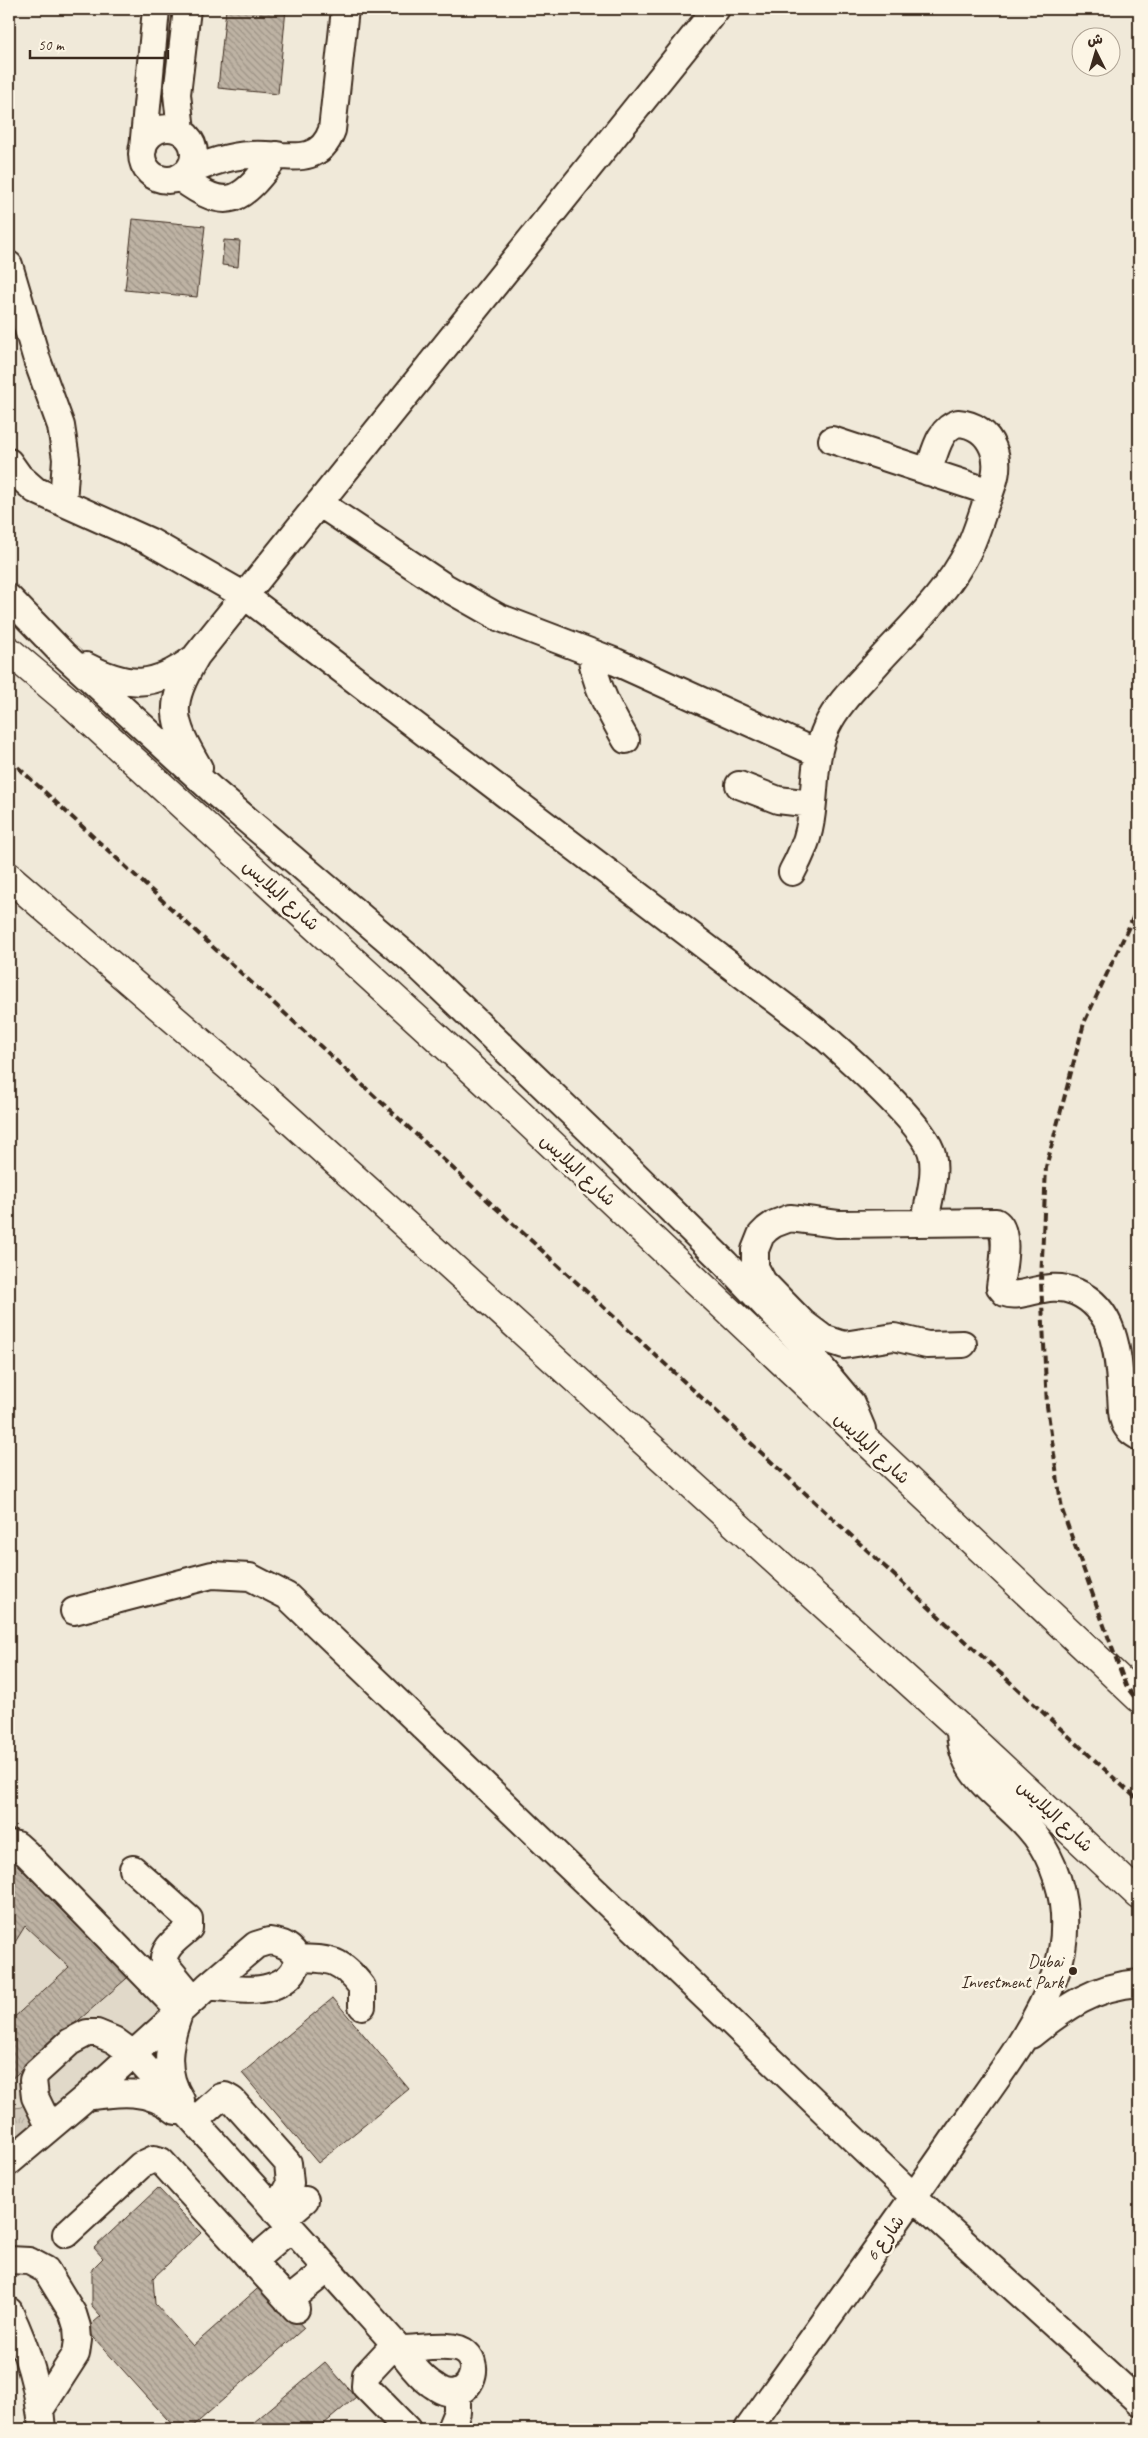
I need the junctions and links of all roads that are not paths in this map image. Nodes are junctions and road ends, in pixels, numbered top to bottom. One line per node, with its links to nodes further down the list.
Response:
1 (156, 9): 6 (street)
2 (187, 9): 5 (street)
3 (345, 9): 7 (street)
4 (716, 9): 15 (street)
5 (183, 133): 6 (street); 7 (street); 8 (street)
6 (142, 150): 8 (street)
7 (264, 155): 8 (street); 8 (street)
8 (181, 175)
9 (9, 266): 14 (street)
10 (832, 440): 12 (street)
11 (9, 462): 14 (street)
12 (928, 472): 13 (street); 13 (street)
13 (990, 492): 23 (street)
14 (63, 502): 16 (street)
15 (320, 503): 16 (street); 19 (street)
16 (245, 596): 21 (street); 29 (street)
17 (9, 598): 20 (street)
18 (9, 651): 32 (highway, شارع اليلايس)
19 (590, 653): 22 (street); 23 (street)
20 (63, 654): 21 (street); 25 (street)
21 (197, 655): 25 (street)
22 (626, 740)
23 (818, 753): 26 (street)
24 (739, 785): 26 (street)
25 (212, 790): 32 (street)
26 (812, 804): 27 (street)
27 (792, 872)
28 (9, 877): 35 (highway, شارع اليلايس)
29 (924, 1222): 30 (street); 31 (street)
30 (963, 1344)
31 (1139, 1437)
32 (862, 1440): 34 (highway, شارع اليلايس)
33 (74, 1611): 50 (street)
34 (1139, 1698)
35 (960, 1728): 38 (highway, شارع اليلايس); 43 (street)
36 (9, 1844): 41 (street)
37 (133, 1869): 41 (street)
38 (1139, 1895)
39 (297, 1963): 41 (street); 41 (street); 42 (street)
40 (1139, 1983): 43 (street)
41 (194, 1998): 44 (street); 46 (street)
42 (356, 2004)
43 (1019, 2045): 50 (street, شارع 6)
44 (133, 2054): 45 (street); 46 (street); 47 (street)
45 (86, 2097): 46 (street); 47 (street)
46 (194, 2122): 51 (street); 51 (street)
47 (49, 2126): 48 (street)
48 (9, 2162)
49 (302, 2196): 51 (street)
50 (914, 2197): 59 (street); 63 (street, شارع 6)
51 (282, 2218): 54 (street); 55 (street)
52 (66, 2234): 54 (street)
53 (9, 2260): 60 (street)
54 (252, 2261): 55 (street)
55 (328, 2269): 57 (street)
56 (9, 2311): 60 (street)
57 (397, 2347): 58 (street); 58 (street); 61 (street)
58 (457, 2392): 62 (street)
59 (1139, 2402)
60 (41, 2420)
61 (407, 2429)
62 (450, 2429)
63 (748, 2429)

